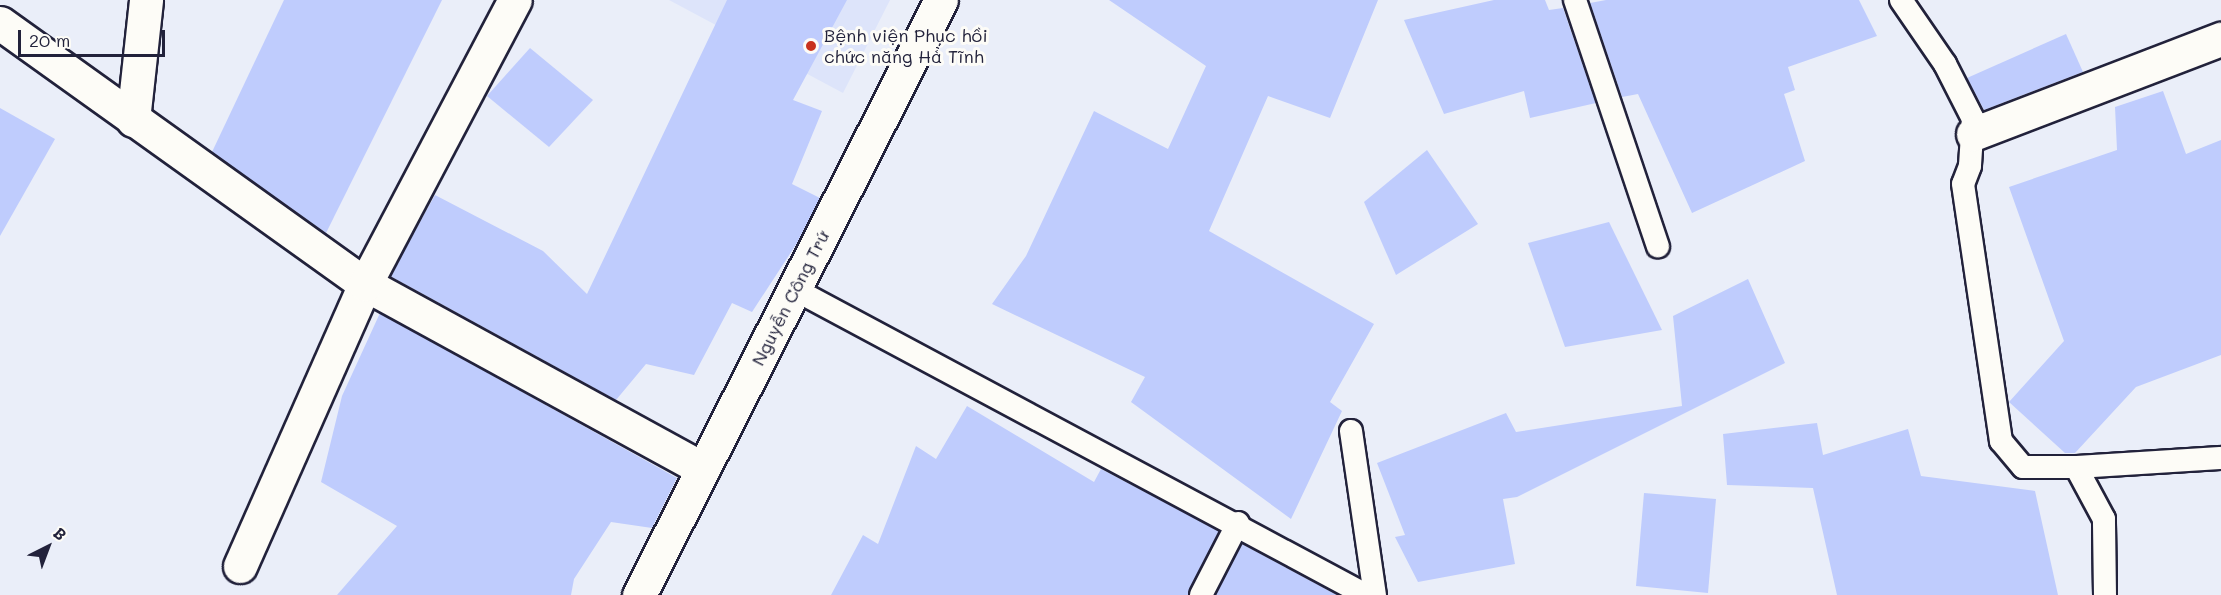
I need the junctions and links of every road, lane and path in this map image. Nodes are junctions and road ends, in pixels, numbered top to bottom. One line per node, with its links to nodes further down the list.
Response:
1 (146, 0): 8 (street)
2 (515, 0): 11 (street)
3 (941, 0): 12 (street, Nguyễn Công Trứ)
4 (1575, 0): 10 (lane)
5 (1901, 0): 9 (lane)
6 (0, 23): 8 (street)
7 (2221, 39): 9 (street)
8 (132, 120): 11 (street)
9 (1972, 134): 15 (lane)
10 (1658, 246)
11 (365, 284): 16 (street); 18 (street)
12 (794, 289): 16 (street, Nguyễn Công Trứ); 17 (lane)
13 (1351, 431): 22 (lane)
14 (2221, 458): 15 (lane)
15 (2076, 467): 23 (lane)
16 (703, 468): 19 (street, Nguyễn Công Trứ)
17 (1238, 523): 20 (lane); 21 (lane)
18 (240, 566)
19 (639, 595)
20 (1201, 595)
21 (1366, 595)
22 (1375, 595)
23 (2105, 595)

